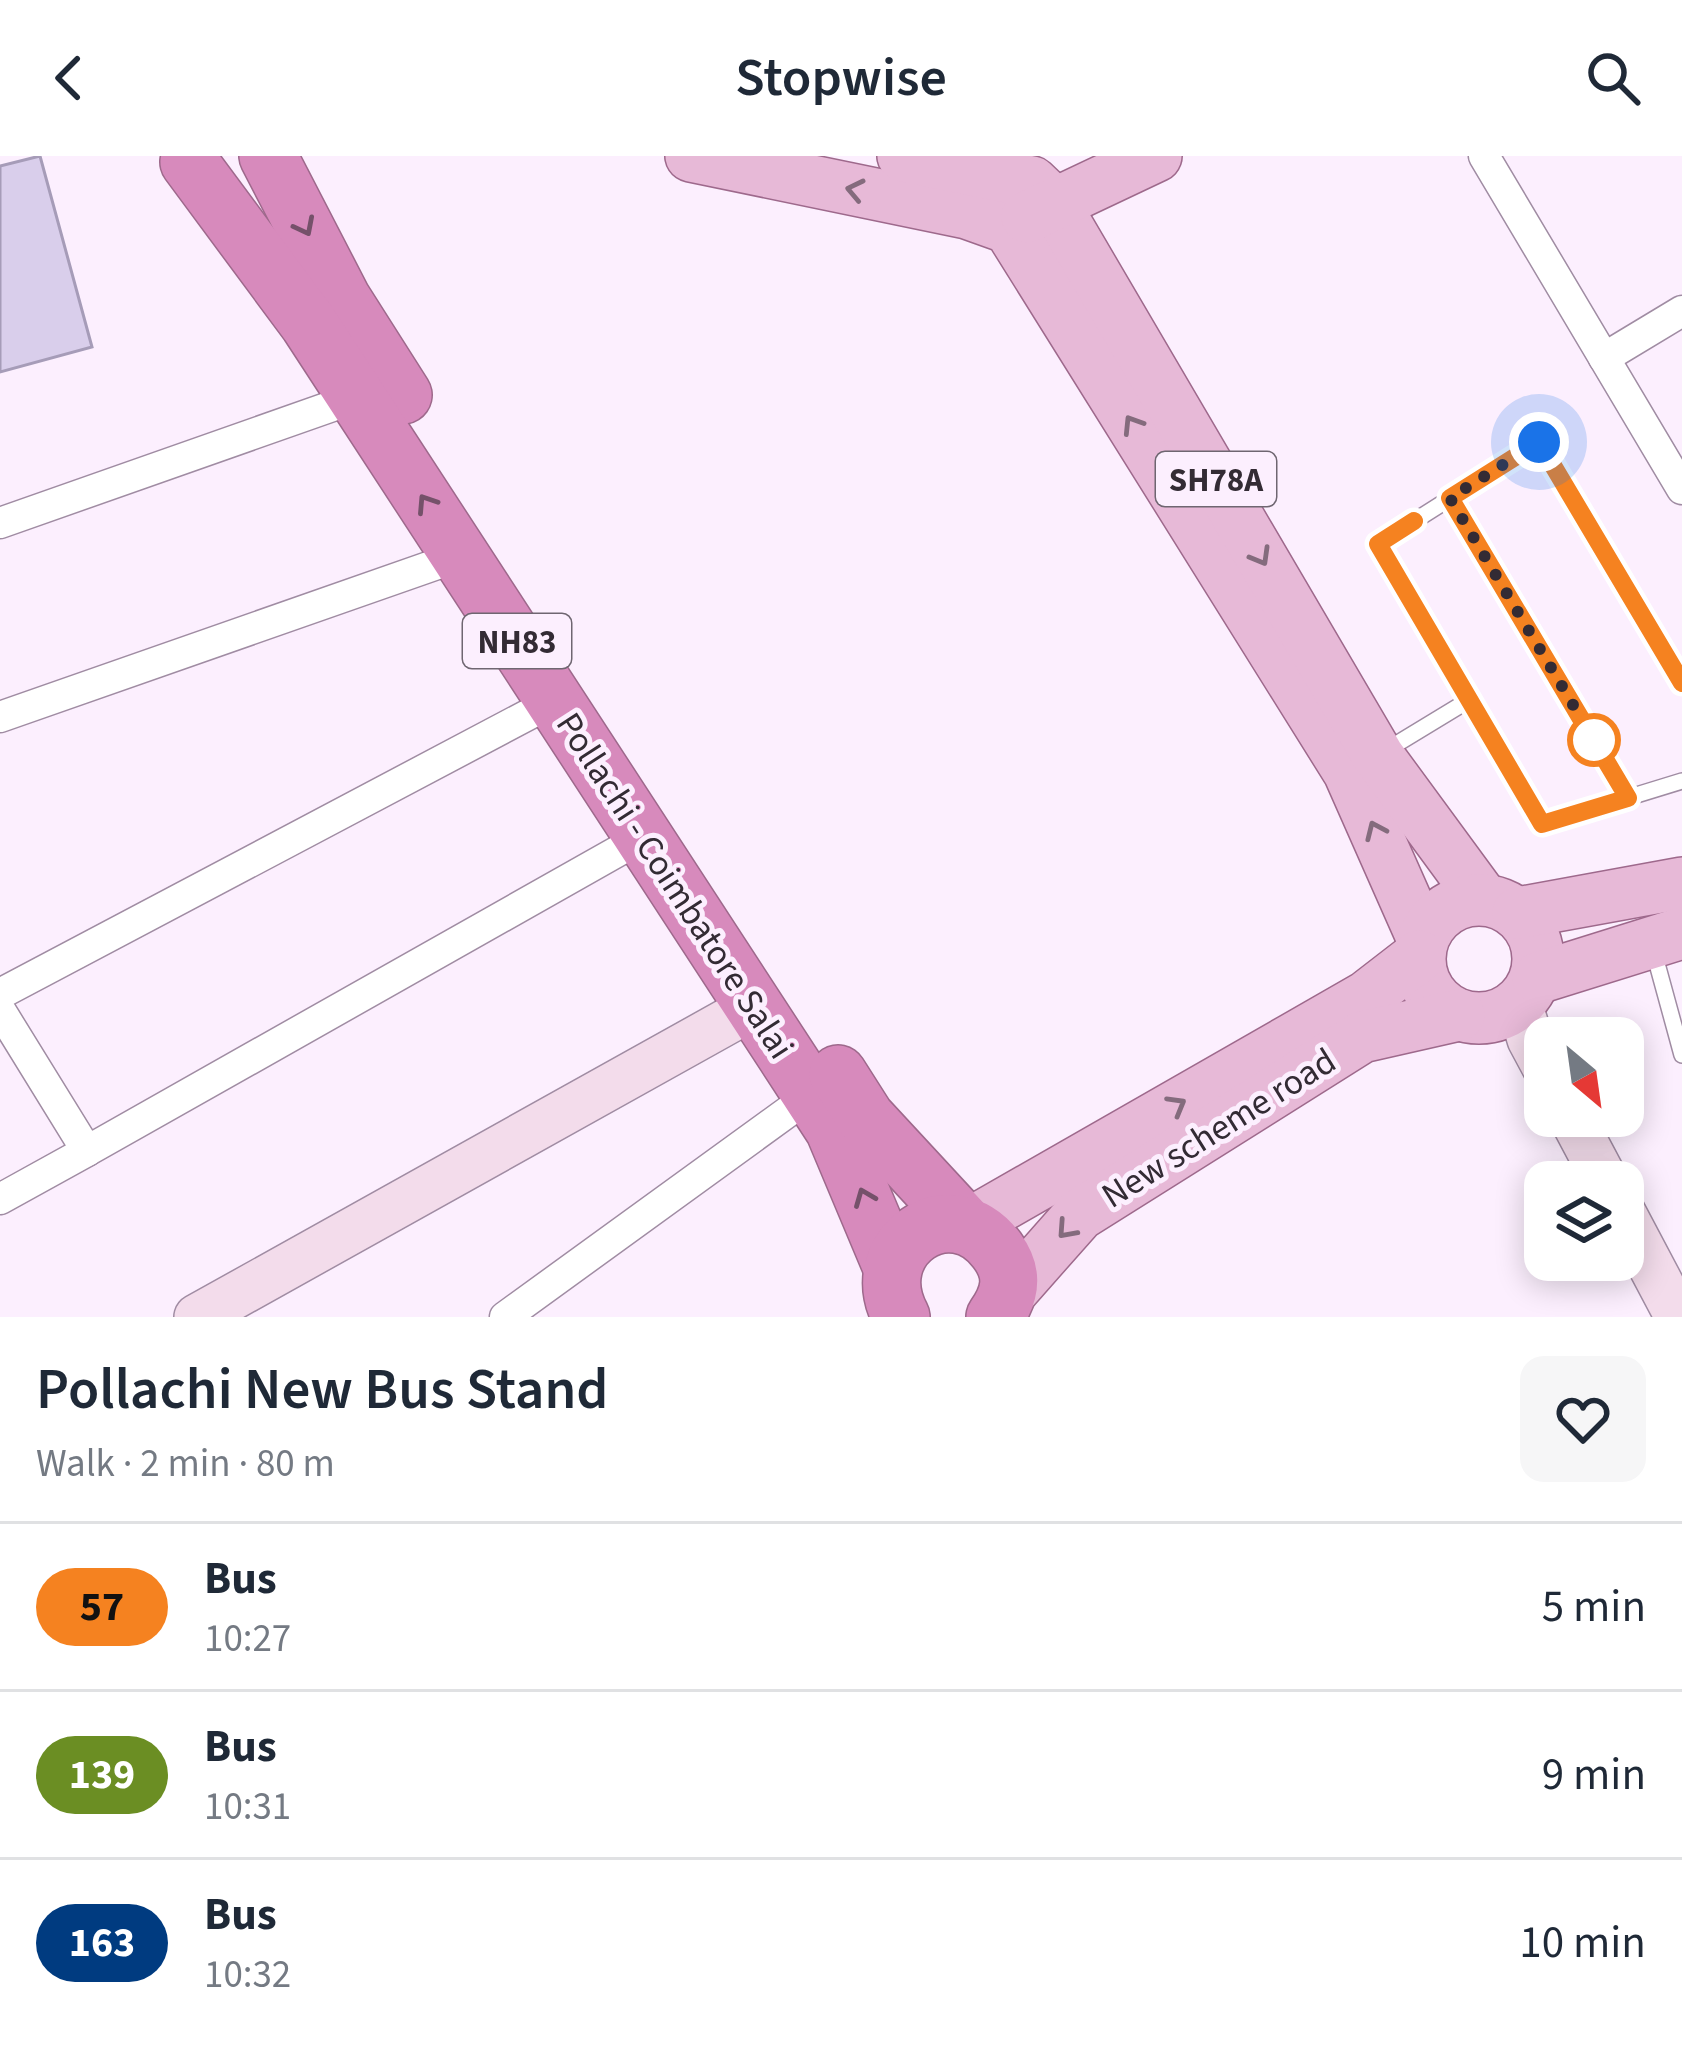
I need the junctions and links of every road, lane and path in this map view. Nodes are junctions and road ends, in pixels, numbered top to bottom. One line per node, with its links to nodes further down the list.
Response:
1 (268, 156): 36 (highway, Pollachi - Coimbatore Salai / NH83, one-way to 36)
2 (691, 156): 8 (main road, one-way to 2)
3 (903, 156): 7 (main road)
4 (1156, 156): 7 (main road)
5 (1484, 156): 10 (street)
6 (188, 158): 11 (highway, Pollachi - Coimbatore Salai / NH83)
7 (1054, 202): 8 (main road); 20 (main road, SH78A, one-way to 20)
8 (1009, 228): 26 (main road, one-way to 8)
9 (1682, 311): 10 (street)
10 (1604, 358): 12 (street)
11 (358, 397): 14 (street); 15 (highway, Pollachi - Coimbatore Salai / NH83, one-way to 11)
12 (1682, 489)
13 (1450, 498): 16 (lane); 18 (lane); 22 (lane)
14 (0, 523)
15 (460, 556): 17 (highway, Pollachi - Coimbatore Salai / NH83); 19 (street)
16 (1682, 683)
17 (556, 700): 23 (highway, Pollachi - Coimbatore Salai / NH83); 28 (street)
18 (1469, 700): 20 (lane); 22 (lane)
19 (0, 717)
20 (1378, 755): 25 (main road, SH78A)
21 (1682, 781): 22 (lane)
22 (1628, 798)
23 (643, 836): 29 (highway, Pollachi - Coimbatore Salai / NH83); 34 (street)
24 (1682, 883): 25 (main road)
25 (1501, 906): 26 (main road); 31 (main road, SH78A)
26 (1420, 946): 31 (main road); 36 (main road, New scheme road, one-way to 26)
27 (1665, 954): 31 (main road, New scheme road); 32 (lane)
28 (0, 994)
29 (753, 1007): 33 (highway, Pollachi - Coimbatore Salai / NH83); 40 (street)
30 (0, 1010): 34 (street)
31 (1515, 1019): 39 (main road, New scheme road, one-way to 39)
32 (1682, 1055)
33 (812, 1095): 38 (highway, Pollachi - Coimbatore Salai / NH83, one-way to 33); 41 (street)
34 (87, 1151): 35 (street)
35 (0, 1199)
36 (966, 1226): 38 (highway, Pollachi - Coimbatore Salai / NH83); 39 (highway, Pollachi - Coimbatore Salai / NH83)
37 (1644, 1253): 42 (street)
38 (888, 1298)
39 (1008, 1309)
40 (197, 1317)
41 (506, 1317)
42 (1678, 1317)

